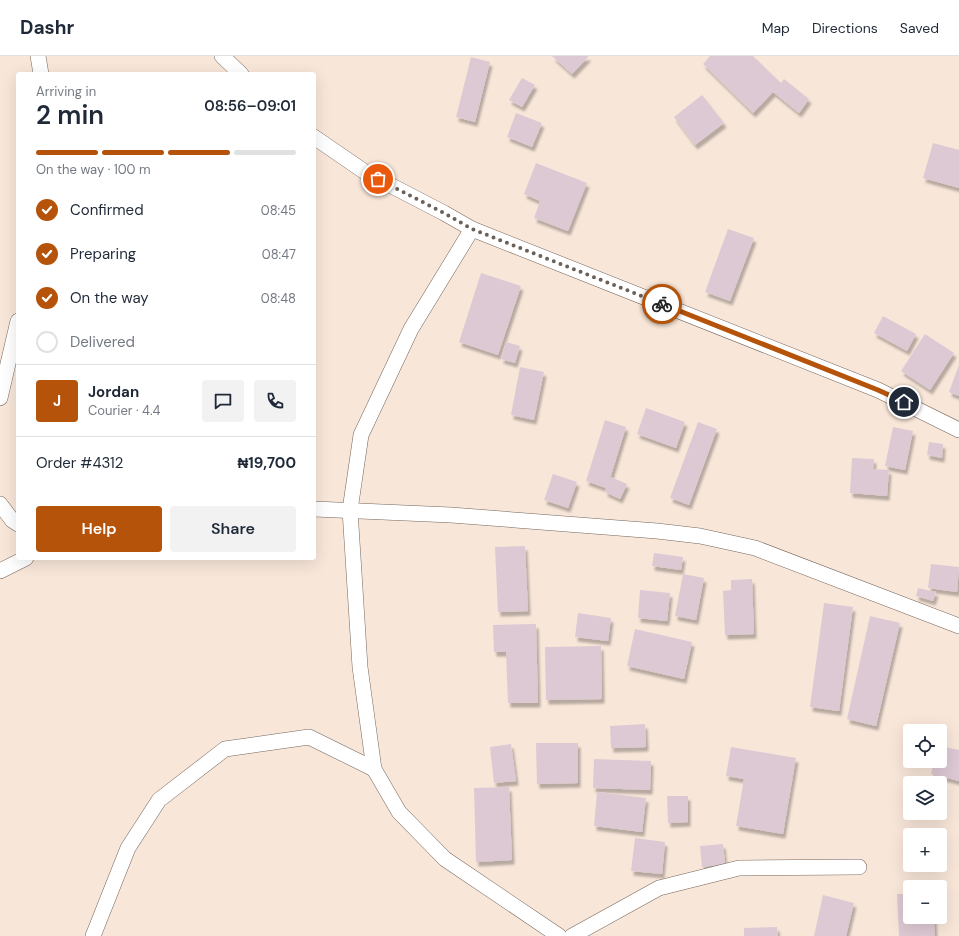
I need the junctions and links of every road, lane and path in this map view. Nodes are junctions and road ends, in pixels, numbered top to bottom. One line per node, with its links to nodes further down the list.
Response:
1 (38, 56): 3 (street)
2 (222, 56): 4 (street)
3 (41, 72)
4 (239, 72)
5 (316, 138): 6 (street)
6 (472, 229): 9 (street); 12 (street)
7 (16, 330): 8 (street)
8 (0, 398)
9 (959, 430)
10 (0, 504): 13 (street)
11 (316, 509): 12 (street)
12 (350, 510): 16 (street); 17 (street)
13 (16, 523)
14 (22, 560): 15 (street)
15 (0, 572)
16 (959, 626)
17 (374, 769): 19 (street); 20 (street)
18 (859, 867): 21 (street)
19 (92, 936)
20 (559, 936)
21 (572, 936)

